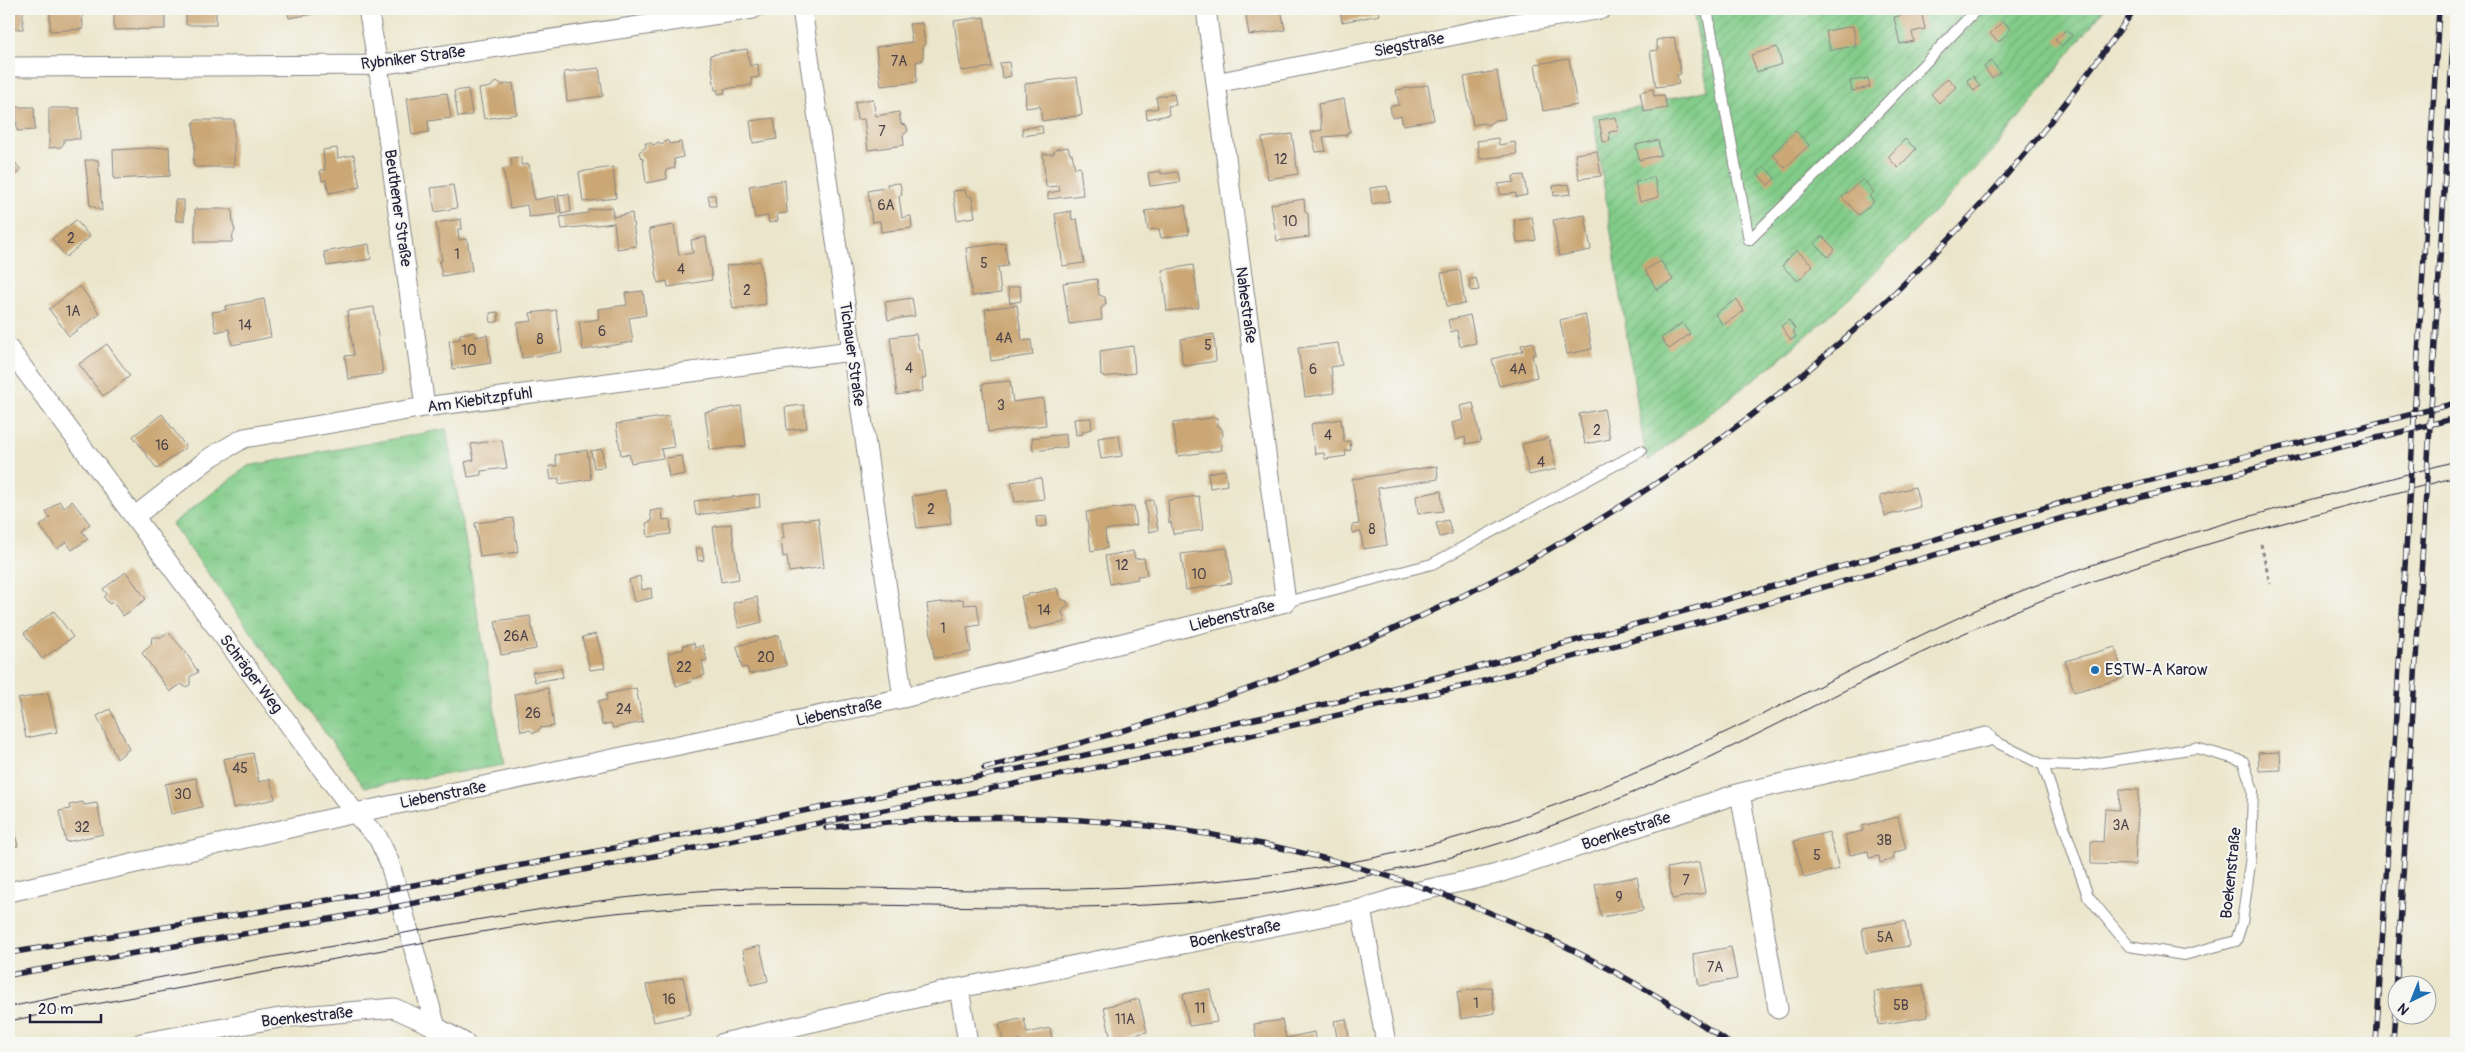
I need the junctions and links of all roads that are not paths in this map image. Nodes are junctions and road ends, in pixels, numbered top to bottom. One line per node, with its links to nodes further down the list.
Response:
1 (368, 9): 8 (street, Beuthener Straße)
2 (753, 9): 8 (street, Rybniker Straße)
3 (802, 9): 12 (street, Tichauer Straße)
4 (1206, 9): 10 (street, Nahestraße)
5 (1602, 9): 10 (street, Siegstraße)
6 (1706, 9): 7 (lane)
7 (1977, 9)
8 (378, 65): 9 (street, Rybniker Straße); 13 (street, Beuthener Straße)
9 (9, 67)
10 (1216, 83): 16 (street, Nahestraße)
11 (9, 349): 15 (street, Schräger Weg)
12 (851, 350): 13 (street, Am Kiebitzpfuhl); 17 (street, Tichauer Straße)
13 (425, 407): 15 (street, Am Kiebitzpfuhl)
14 (1641, 451): 16 (lane, Liebenstraße)
15 (134, 517): 21 (street, Schräger Weg)
16 (1286, 602): 17 (street, Liebenstraße)
17 (903, 698): 21 (street, Liebenstraße)
18 (1986, 737): 19 (lane, Boekenstraße); 20 (street, Boenkestraße)
19 (2043, 766): 19 (lane, Boekenstraße)
20 (1740, 793): 23 (street, Boenkestraße); 25 (street)
21 (355, 813): 22 (street, Liebenstraße); 26 (street, Schräger Weg)
22 (9, 892)
23 (1361, 909): 24 (street, Boenkestraße); 31 (street)
24 (959, 988): 29 (street, Boenkestraße); 30 (street)
25 (1778, 1009)
26 (437, 1035): 27 (street, Boenkestraße); 28 (street, Boenkestraße)
27 (141, 1043)
28 (465, 1043)
29 (723, 1043)
30 (968, 1043)
31 (1386, 1043)

